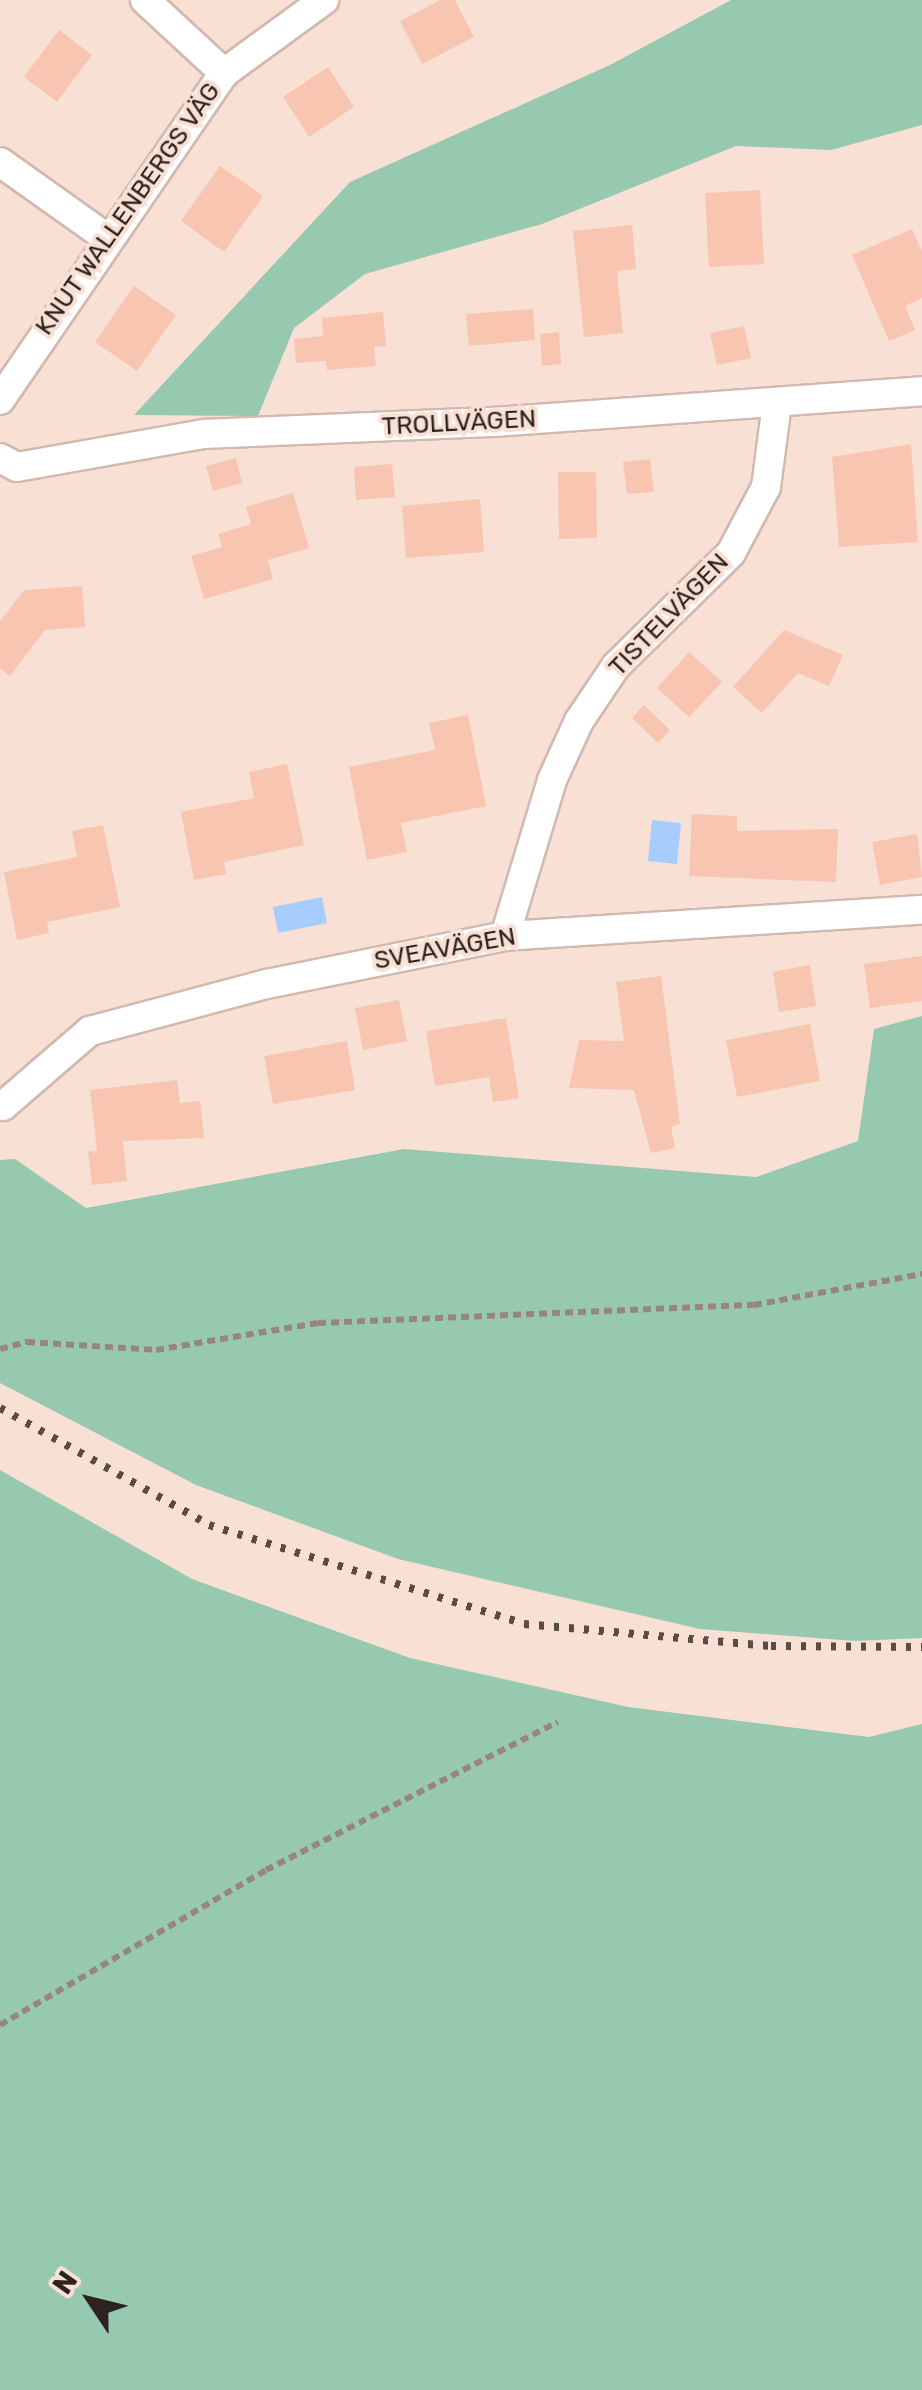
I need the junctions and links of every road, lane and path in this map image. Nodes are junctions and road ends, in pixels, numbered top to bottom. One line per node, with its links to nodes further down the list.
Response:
1 (145, 0): 3 (street)
2 (324, 0): 3 (street, KNUT WALLENBERGS VÄG)
3 (224, 73): 5 (street, KNUT WALLENBERGS VÄG)
4 (0, 162): 5 (street)
5 (107, 238): 7 (street, KNUT WALLENBERGS VÄG)
6 (922, 392): 8 (street, TROLLVÄGEN)
7 (0, 400)
8 (778, 403): 9 (street, TROLLVÄGEN); 11 (street, TISTELVÄGEN)
9 (0, 458)
10 (922, 910): 11 (street, SVEAVÄGEN)
11 (505, 936): 12 (street, SVEAVÄGEN)
12 (4, 1106)
13 (922, 1274): 14 (path)
14 (0, 1349)
15 (558, 1722): 16 (path)
16 (0, 2025)

